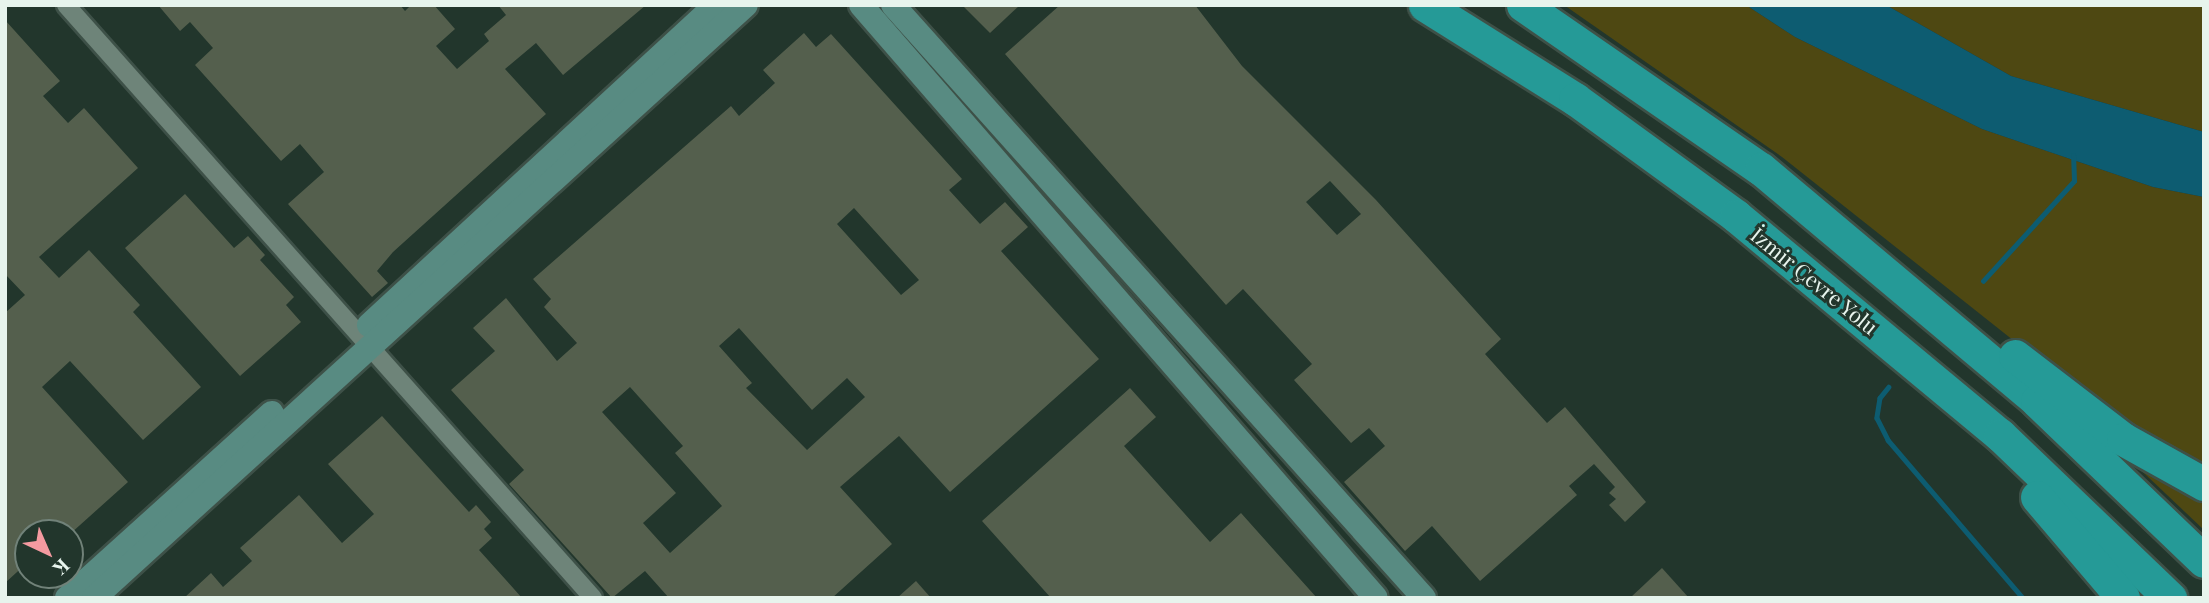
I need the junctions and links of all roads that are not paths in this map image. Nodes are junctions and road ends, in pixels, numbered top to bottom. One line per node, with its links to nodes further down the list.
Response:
1 (65, 5): 9 (street)
2 (716, 5): 9 (street)
3 (746, 5): 9 (street)
4 (861, 5): 16 (street)
5 (893, 5): 17 (street)
6 (1425, 5): 10 (highway, İzmir Çevre Yolu)
7 (1523, 5): 8 (highway)
8 (1835, 232): 11 (highway); 12 (highway)
9 (364, 341): 13 (street); 14 (street); 15 (street)
10 (1924, 370): 18 (highway); 19 (highway, İzmir Çevre Yolu)
11 (2204, 484)
12 (2204, 561)
13 (67, 598)
14 (94, 598)
15 (593, 598)
16 (1376, 598)
17 (1424, 598)
18 (2123, 598)
19 (2170, 598)

